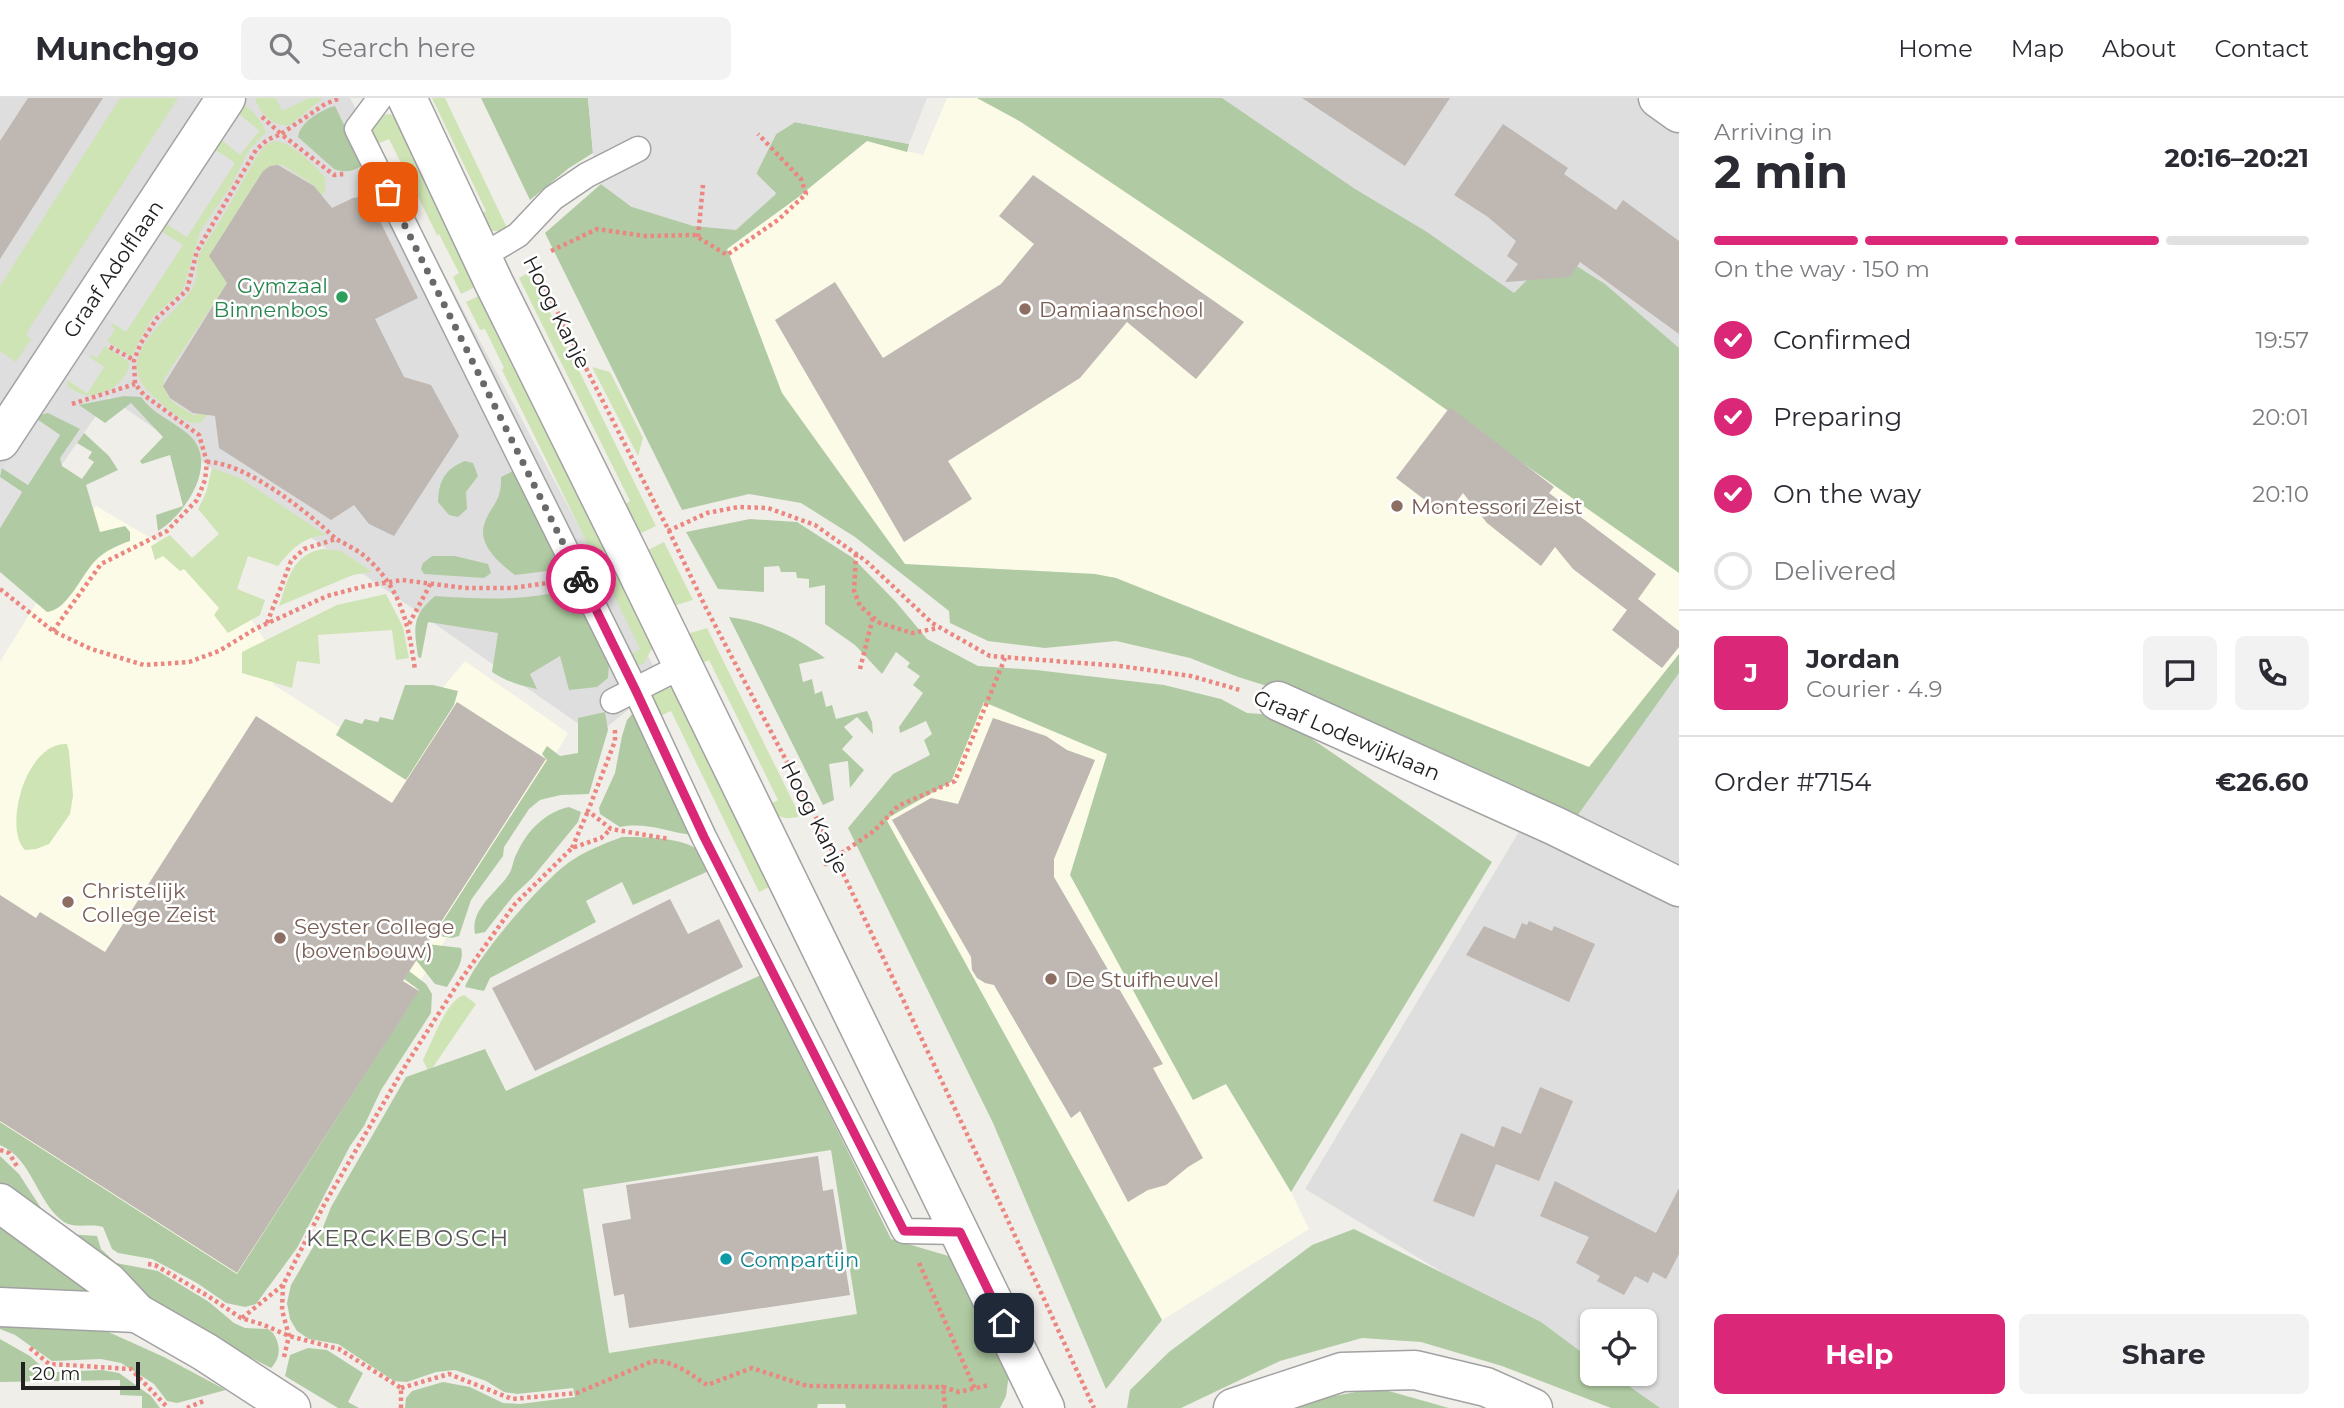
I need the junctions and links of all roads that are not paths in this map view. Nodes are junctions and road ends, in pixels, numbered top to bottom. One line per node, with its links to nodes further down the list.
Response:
1 (380, 98): 10 (lane)
2 (407, 98): 7 (street, Hoog Kanje)
3 (1658, 98): 5 (street)
4 (239, 103): 8 (street, Graaf Adolflaan)
5 (1679, 113)
6 (638, 149): 7 (lane, Hoog Kanje)
7 (487, 270): 9 (street, Hoog Kanje)
8 (0, 441)
9 (682, 666): 10 (lane); 15 (street, Hoog Kanje)
10 (636, 691): 11 (lane); 15 (lane)
11 (613, 701)
12 (1278, 701): 13 (street, Graaf Lodewijklaan)
13 (1679, 887)
14 (0, 1203): 17 (street)
15 (960, 1232): 19 (street, Hoog Kanje)
16 (0, 1307): 17 (street)
17 (137, 1313): 18 (street)
18 (277, 1399)
19 (1045, 1408)
20 (1233, 1408): 21 (street)
21 (1533, 1408)

